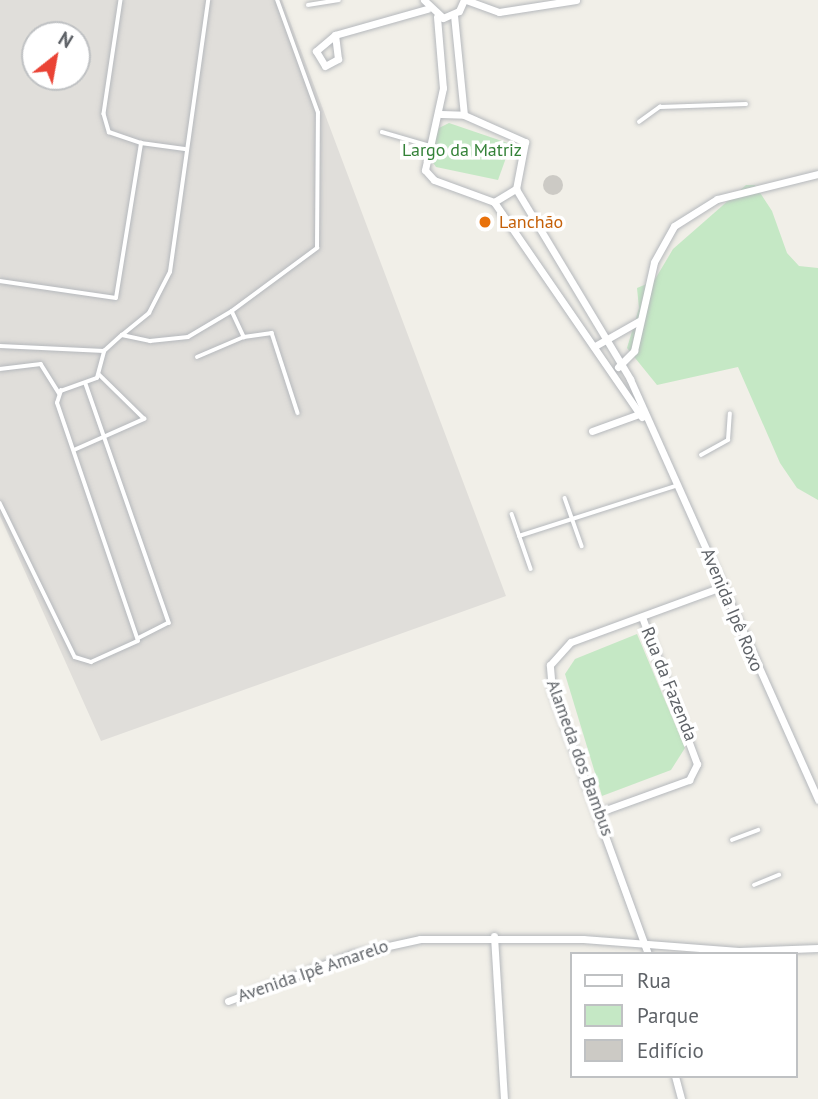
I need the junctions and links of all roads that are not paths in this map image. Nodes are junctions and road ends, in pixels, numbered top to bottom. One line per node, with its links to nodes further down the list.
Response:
1 (121, 0): 18 (lane)
2 (208, 0): 20 (lane)
3 (277, 0): 25 (lane)
4 (339, 0): 8 (lane)
5 (424, 0): 9 (street)
6 (465, 0): 7 (street); 10 (street)
7 (576, 0)
8 (308, 5)
9 (427, 9): 11 (street); 12 (street)
10 (454, 15): 11 (street); 15 (street)
11 (437, 17): 14 (street)
12 (335, 35)
13 (746, 104): 16 (lane)
14 (441, 114): 15 (street); 19 (street)
15 (464, 115): 22 (street)
16 (639, 122)
17 (382, 132): 19 (lane)
18 (141, 143): 20 (lane); 24 (lane)
19 (427, 145): 23 (street)
20 (185, 149): 27 (lane)
21 (818, 174): 26 (street)
22 (516, 189): 23 (street); 29 (street, Avenida Ipê Roxo)
23 (494, 202): 31 (street, Avenida Ipê Roxo)
24 (0, 281)
25 (232, 311): 27 (lane); 28 (lane)
26 (639, 321): 29 (street); 34 (street)
27 (122, 335): 32 (lane)
28 (244, 337): 33 (lane); 40 (lane)
29 (605, 340): 31 (street); 34 (street, Avenida Ipê Roxo)
30 (0, 346): 32 (lane)
31 (595, 346): 36 (street, Avenida Ipê Roxo)
32 (104, 351): 37 (lane)
33 (197, 357)
34 (622, 365): 36 (street); 42 (street, Avenida Ipê Roxo)
35 (0, 369): 39 (lane)
36 (613, 371): 42 (street, Avenida Ipê Roxo)
37 (99, 375): 38 (lane); 44 (lane)
38 (86, 383): 39 (lane); 44 (lane)
39 (59, 393): 45 (lane)
40 (298, 413)
41 (730, 414): 46 (lane)
42 (642, 417): 43 (street); 47 (street, Avenida Ipê Roxo)
43 (592, 431)
44 (106, 437): 45 (lane); 57 (lane)
45 (74, 450): 57 (lane)
46 (701, 455)
47 (678, 485): 51 (lane); 55 (street, Avenida Ipê Roxo)
48 (565, 498): 51 (lane)
49 (0, 503): 57 (lane)
50 (512, 514): 52 (lane)
51 (572, 518): 52 (lane); 53 (lane)
52 (519, 536): 54 (lane)
53 (582, 546)
54 (531, 569)
55 (721, 587): 56 (street, Alameda dos Bambus); 58 (street, Avenida Ipê Roxo)
56 (642, 617): 59 (street, Alameda dos Bambus); 59 (street, Rua da Fazenda)
57 (140, 638)
58 (818, 800)
59 (600, 811): 65 (street, Alameda dos Bambus)
60 (758, 830): 61 (lane)
61 (732, 840)
62 (779, 875): 63 (lane)
63 (754, 884)
64 (494, 936): 65 (street, Avenida Ipê Amarelo); 68 (street, Avenida Ipê Amarelo); 70 (street)
65 (646, 943): 66 (street, Avenida Ipê Amarelo); 67 (street, Alameda dos Bambus)
66 (818, 947)
67 (648, 952)
68 (228, 1001)
69 (676, 1078): 71 (street)
70 (504, 1099)
71 (681, 1099)

